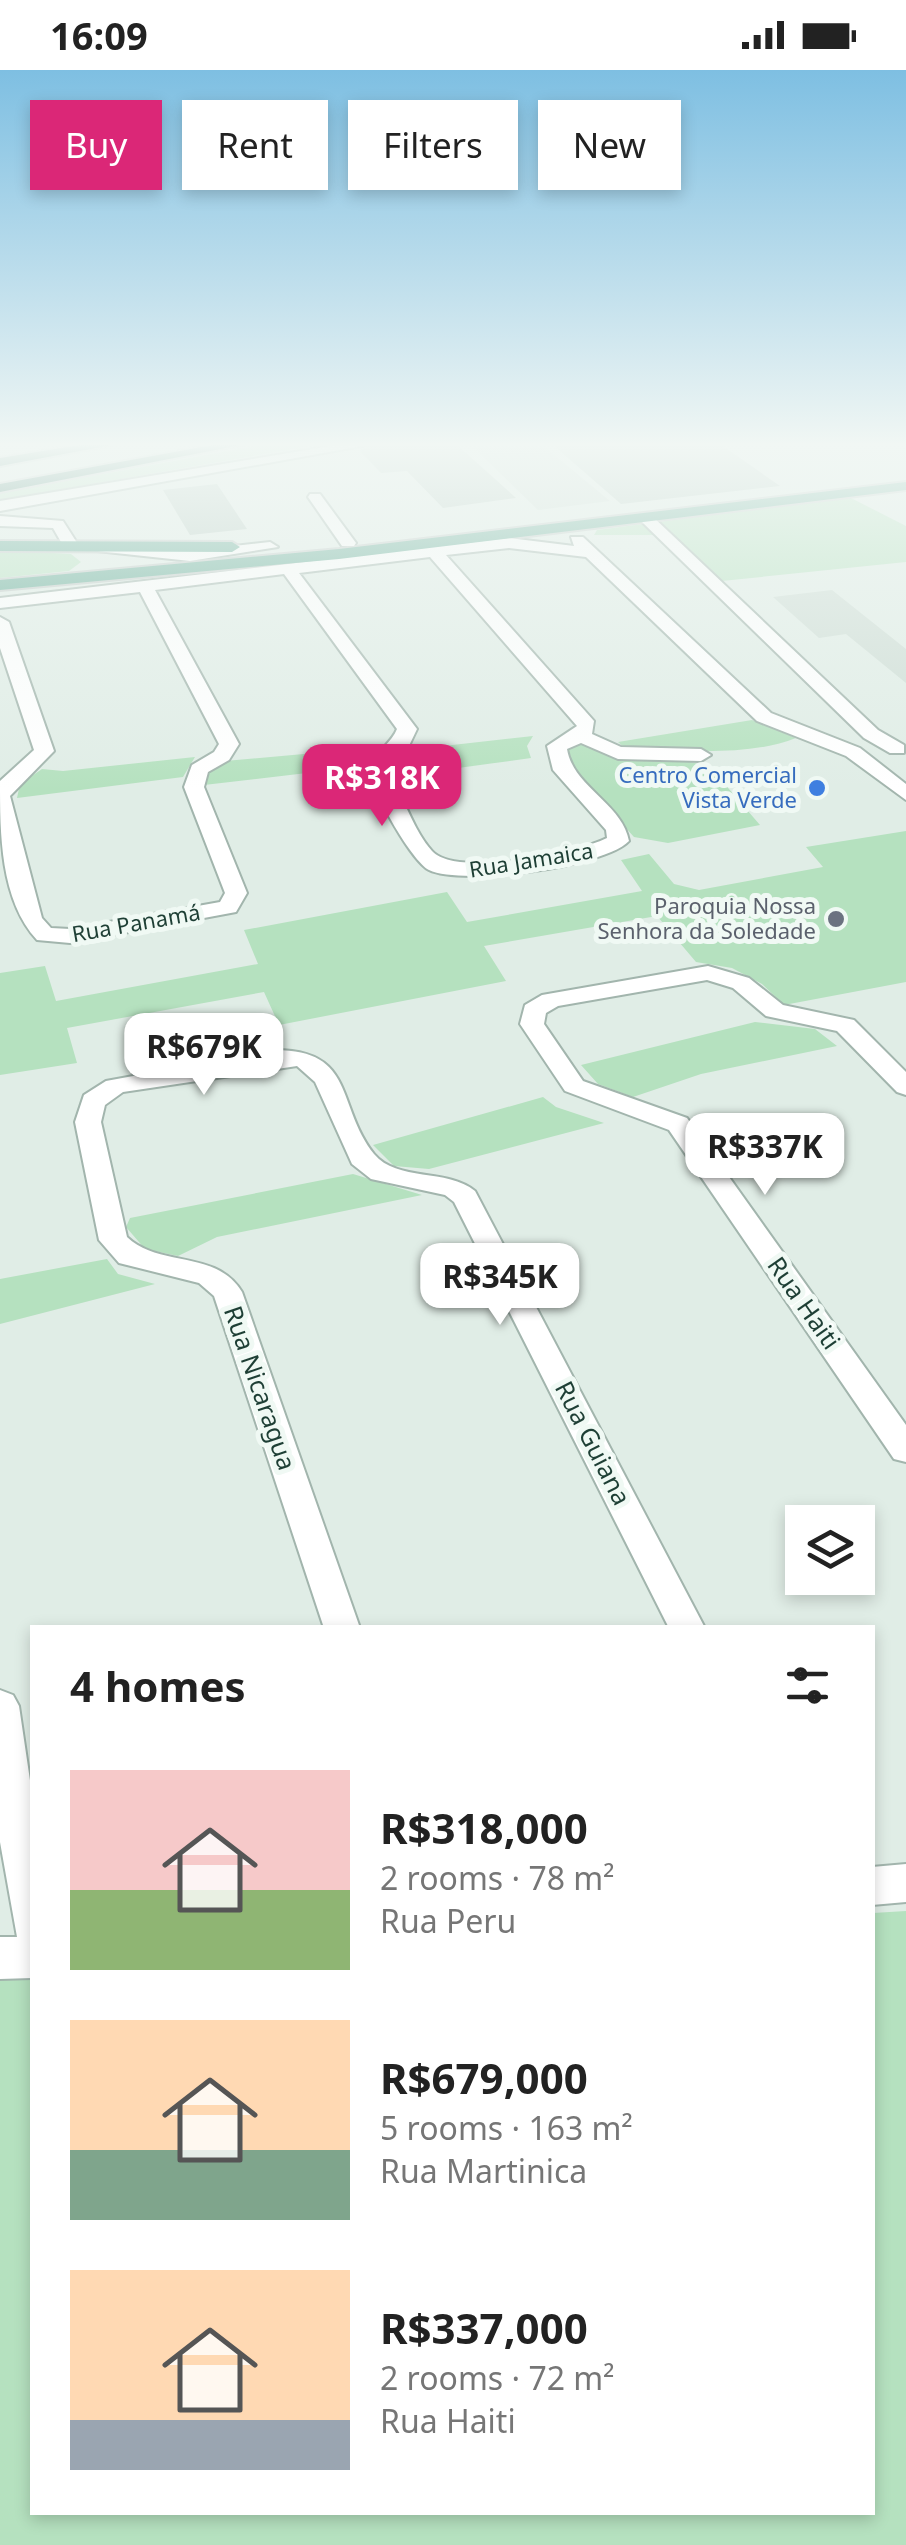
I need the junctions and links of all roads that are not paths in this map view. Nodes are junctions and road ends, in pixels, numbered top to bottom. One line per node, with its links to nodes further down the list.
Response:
1 (87, 560): 10 (main road)
2 (250, 560): 10 (main road)
3 (330, 560): 8 (main road)
4 (370, 560): 8 (street)
5 (441, 560): 17 (street)
6 (596, 560): 18 (street)
7 (689, 560): 16 (street)
8 (323, 565): 9 (street)
9 (288, 569): 13 (street); 17 (street, Rua Jamaica)
10 (65, 580): 11 (main road)
11 (21, 583): 12 (main road); 14 (main road)
12 (0, 585)
13 (145, 586): 14 (street); 15 (street, Rua Panamá)
14 (0, 600)
15 (0, 622)
16 (871, 734): 18 (street); 20 (street)
17 (581, 736): 19 (street)
18 (826, 741): 20 (street)
19 (701, 755)
20 (897, 758): 21 (street)
21 (906, 794)
22 (304, 1058): 25 (street, Rua Nicaragua); 26 (street, Rua Guiana)
23 (906, 1087): 24 (street, Rua Haiti)
24 (906, 1450)
25 (341, 1625)
26 (685, 1625)
27 (0, 1706): 30 (street)
28 (906, 1883): 29 (street)
29 (875, 1886)
30 (30, 1910)
31 (30, 1957): 32 (street)
32 (0, 1958)

